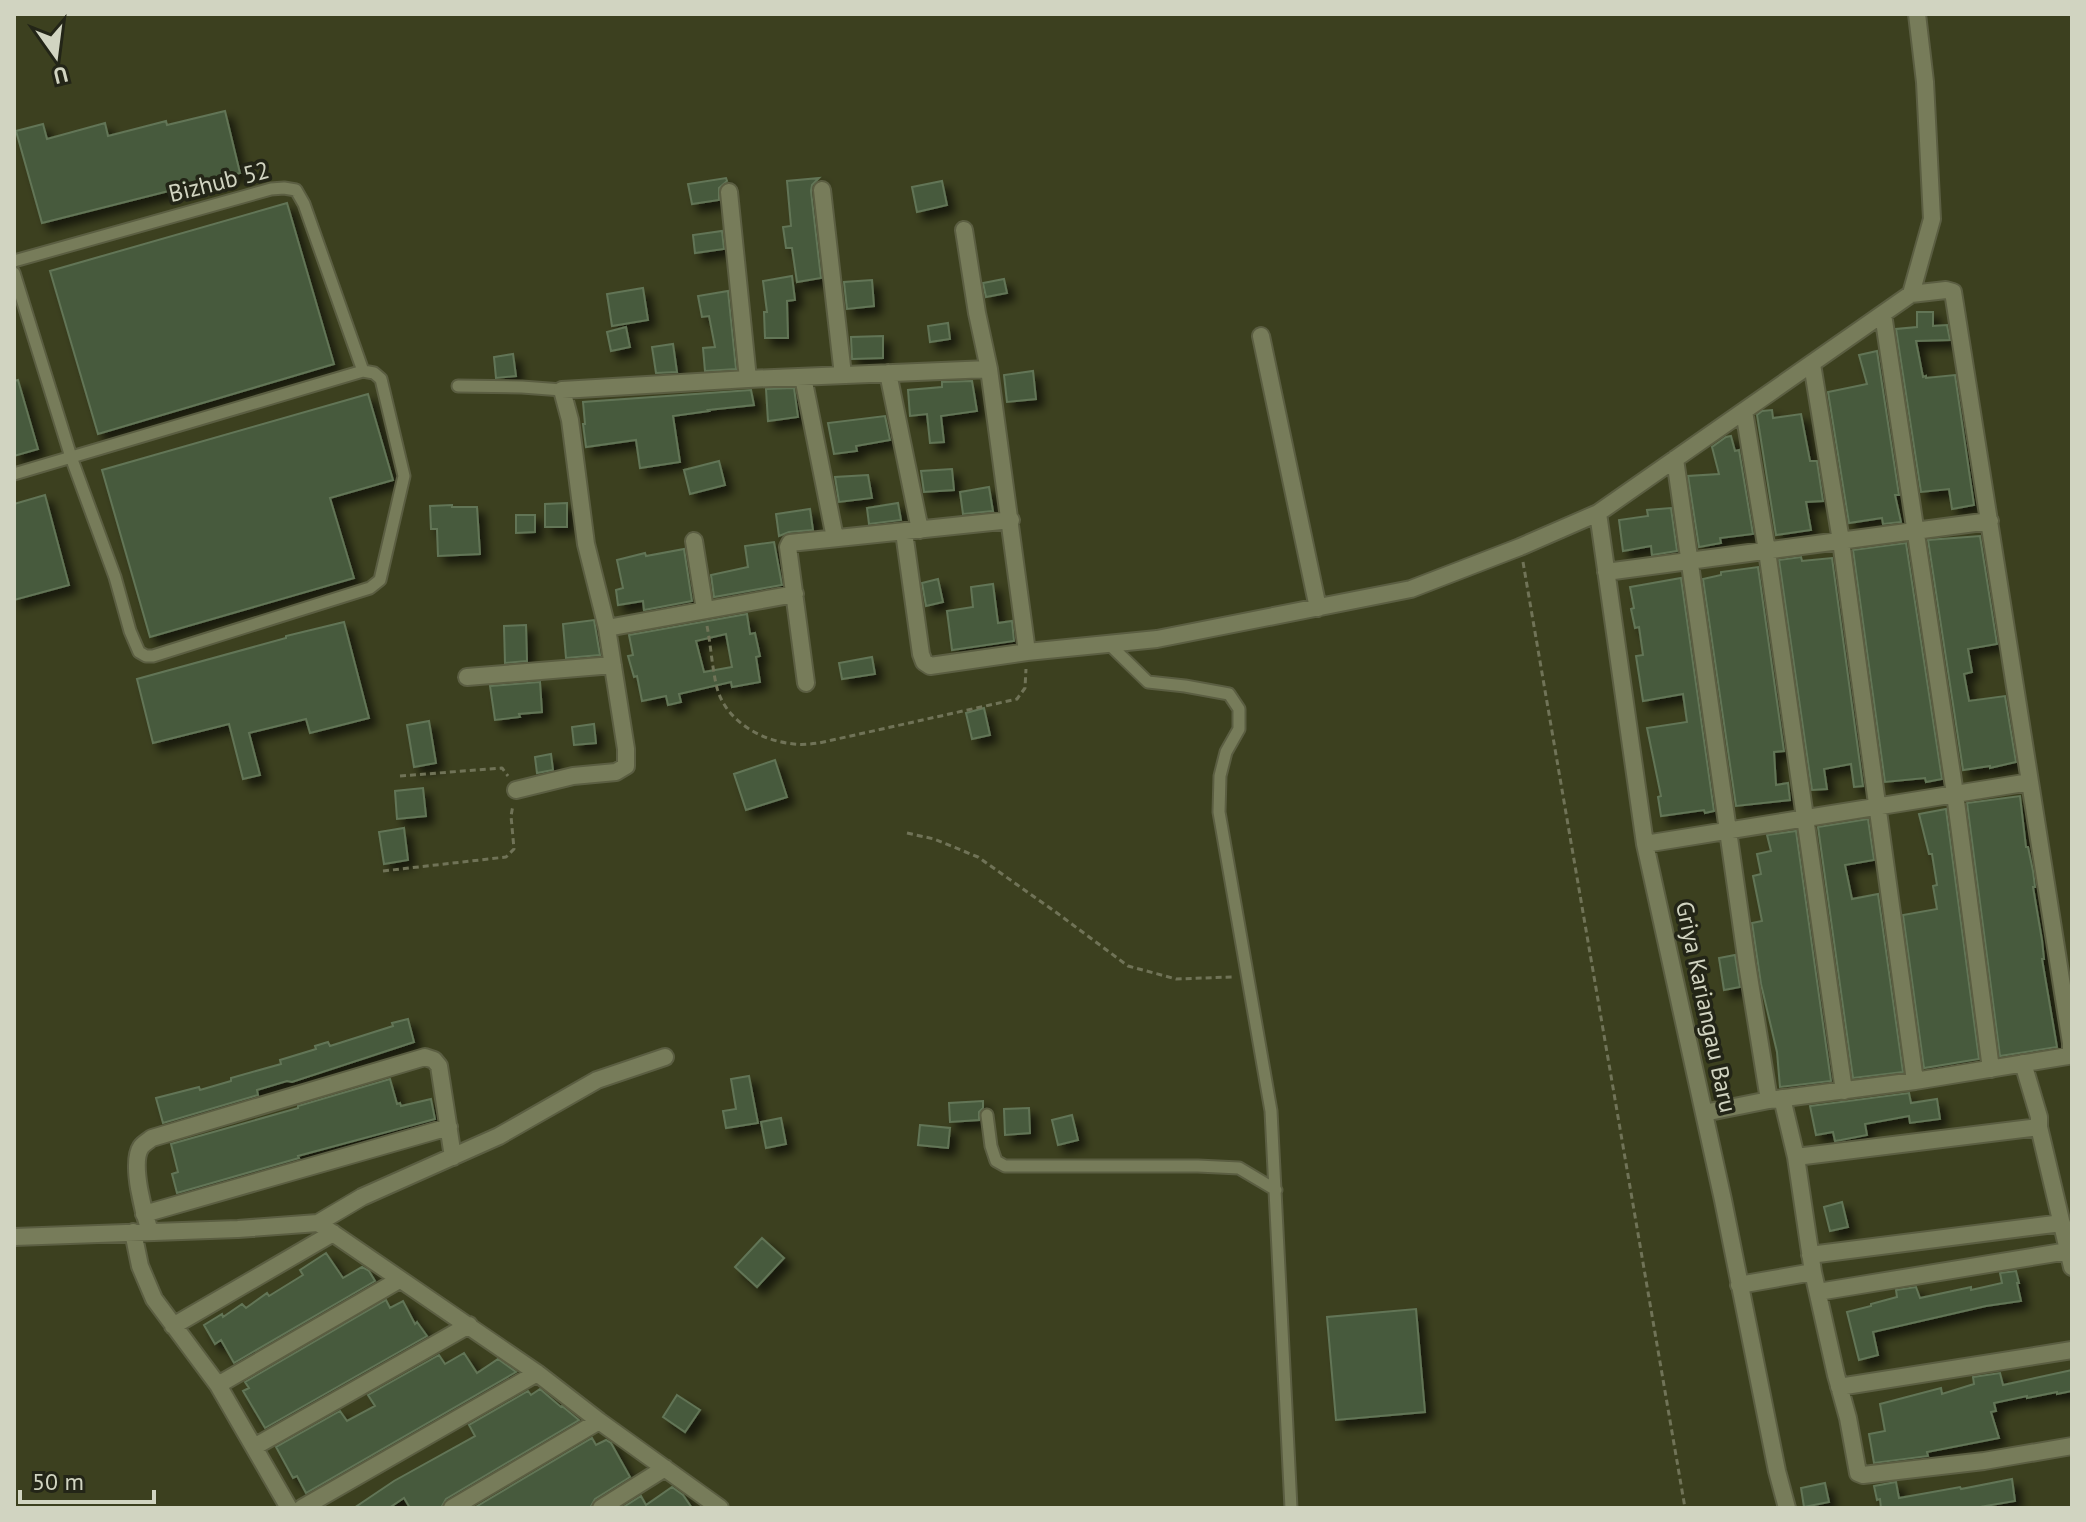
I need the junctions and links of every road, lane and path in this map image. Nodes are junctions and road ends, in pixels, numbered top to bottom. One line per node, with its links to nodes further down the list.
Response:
1 (1917, 14): 7 (street)
2 (822, 190): 14 (street)
3 (729, 192): 16 (street)
4 (964, 230): 11 (street)
5 (14, 261): 12 (lane, Bizhub 52)
6 (14, 273): 20 (lane)
7 (1911, 294): 8 (street); 25 (street)
8 (1883, 314): 10 (street); 27 (street)
9 (1261, 336): 36 (street)
10 (1812, 364): 19 (street); 30 (street)
11 (989, 369): 13 (street); 24 (street)
12 (363, 371): 20 (lane); 20 (lane)
13 (888, 373): 14 (street); 26 (street)
14 (843, 375): 15 (street)
15 (803, 377): 16 (street); 28 (street)
16 (748, 379): 18 (street)
17 (458, 386): 18 (lane)
18 (562, 390): 38 (street)
19 (1744, 411): 21 (street); 32 (street)
20 (71, 457): 22 (lane)
21 (1675, 459): 23 (street); 33 (street)
22 (14, 474)
23 (1598, 513): 31 (street); 34 (street, Griya Kariangau Baru)
24 (1011, 520): 26 (street); 40 (street)
25 (1990, 521): 27 (street); 45 (street)
26 (912, 531): 28 (street); 40 (street)
27 (1916, 531): 30 (street); 47 (street)
28 (835, 538): 35 (street)
29 (694, 541): 37 (street)
30 (1841, 541): 32 (street); 48 (street)
31 (1520, 547): 36 (street); 95 (path)
32 (1767, 551): 33 (street); 49 (street)
33 (1690, 561): 34 (street); 50 (street)
34 (1606, 572): 52 (street, Griya Kariangau Baru)
35 (795, 594): 37 (street); 43 (street)
36 (1318, 608): 39 (street)
37 (705, 610): 38 (street); 40 (path)
38 (607, 628): 41 (street)
39 (1109, 644): 40 (street); 54 (lane)
40 (1027, 652)
41 (613, 665): 42 (street); 46 (street)
42 (467, 677)
43 (806, 683)
44 (400, 776): 46 (path)
45 (2030, 782): 47 (street); 56 (street)
46 (516, 790): 53 (path)
47 (1955, 794): 48 (street); 57 (street)
48 (1878, 807): 49 (street); 58 (street)
49 (1804, 819): 50 (street); 59 (street)
50 (1728, 831): 52 (street); 60 (street)
51 (907, 833): 54 (path)
52 (1645, 844): 61 (street, Griya Kariangau Baru)
53 (383, 871)
54 (1247, 976): 67 (lane)
55 (665, 1057): 65 (street)
56 (2023, 1063): 57 (street); 64 (street)
57 (1991, 1069): 58 (street)
58 (1915, 1081): 59 (street)
59 (1844, 1091): 60 (street)
60 (1775, 1099): 61 (street); 66 (street)
61 (1704, 1113): 77 (street, Griya Kariangau Baru)
62 (987, 1115): 67 (lane)
63 (449, 1127): 65 (street); 68 (street); 68 (street)
64 (2039, 1127): 66 (street); 70 (street)
65 (453, 1157): 69 (street)
66 (1796, 1157): 75 (street)
67 (1276, 1190): 94 (lane)
68 (144, 1214): 71 (street)
69 (318, 1223): 71 (street); 72 (street)
70 (2062, 1223): 74 (street); 75 (street)
71 (141, 1232): 73 (street); 80 (street)
72 (333, 1233): 76 (street); 80 (street)
73 (14, 1237)
74 (2070, 1259): 78 (street)
75 (1812, 1263): 77 (street); 78 (street)
76 (399, 1280): 79 (street); 83 (street)
77 (1739, 1285): 96 (street, Griya Kariangau Baru)
78 (1818, 1292): 84 (street)
79 (469, 1325): 82 (street); 87 (street)
80 (173, 1326): 83 (street)
81 (2072, 1350): 84 (street)
82 (537, 1373): 85 (street); 90 (street)
83 (218, 1385): 87 (street)
84 (1839, 1387): 86 (street)
85 (599, 1421): 88 (street); 91 (street)
86 (2072, 1446)
87 (254, 1447): 89 (street)
88 (665, 1468): 92 (street); 93 (street)
89 (289, 1508)
90 (302, 1508)
91 (452, 1508)
92 (601, 1508)
93 (720, 1508)
94 (1291, 1508)
95 (1685, 1508)
96 (1787, 1508)

